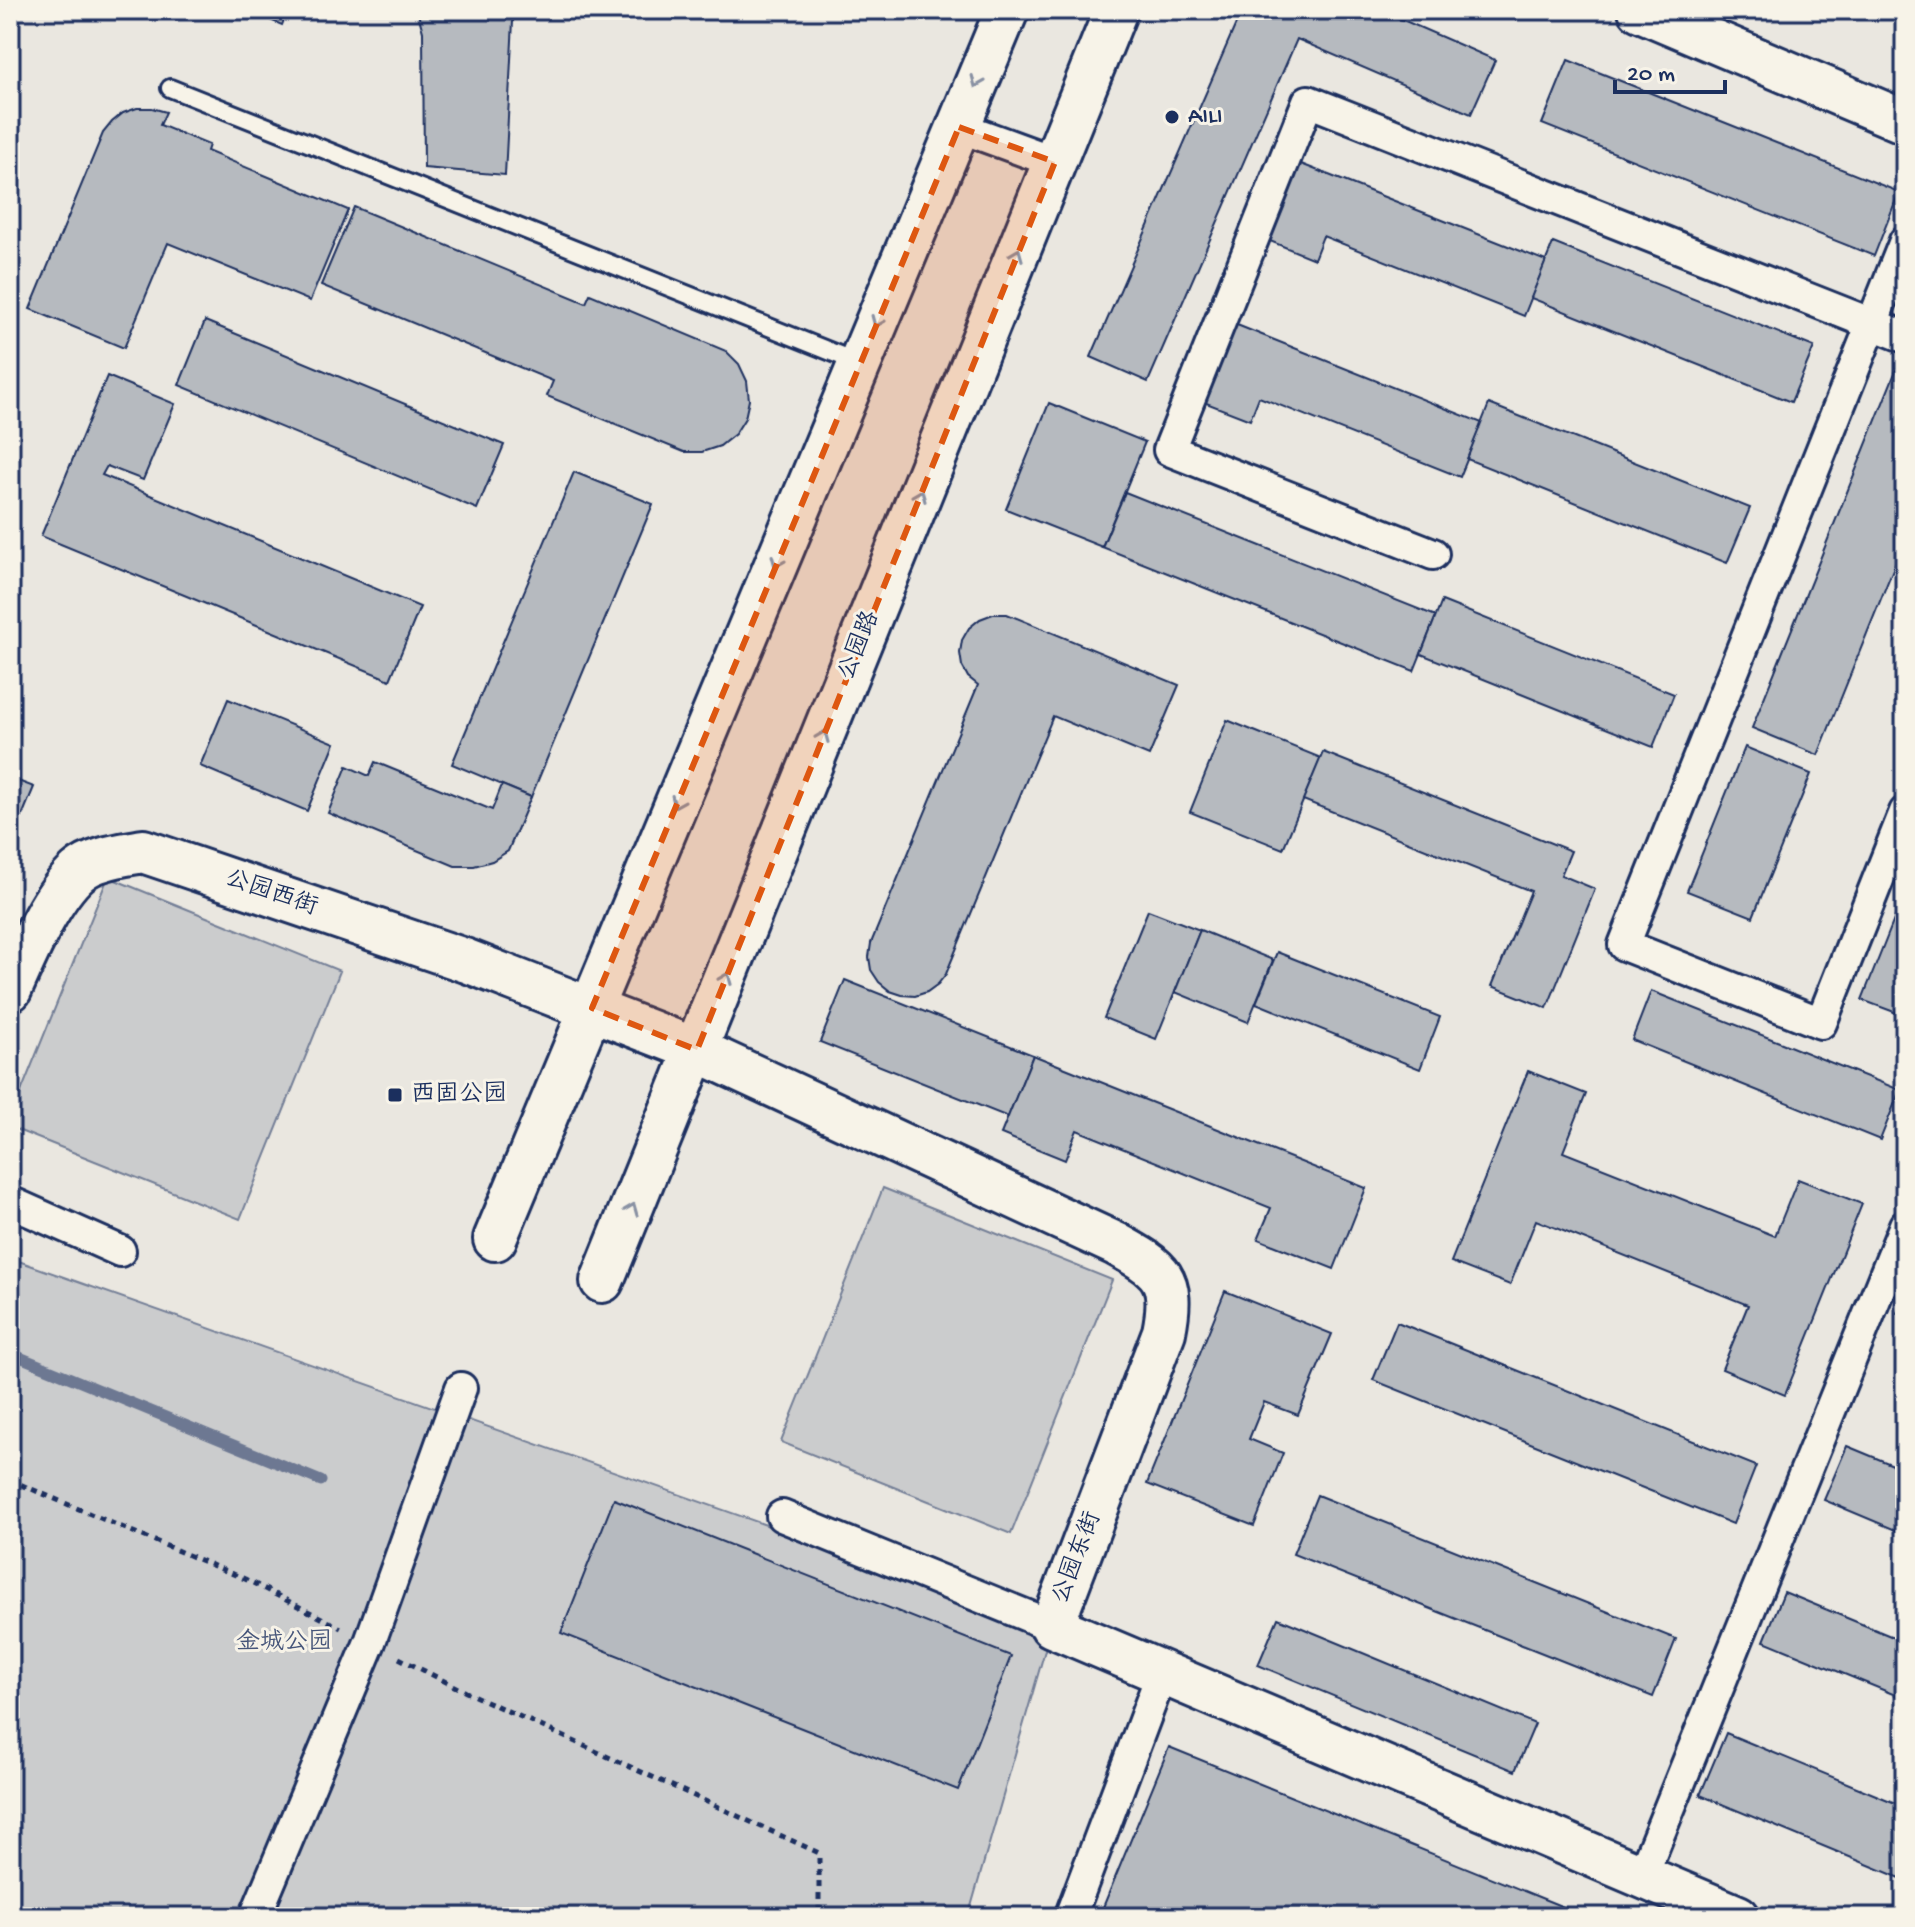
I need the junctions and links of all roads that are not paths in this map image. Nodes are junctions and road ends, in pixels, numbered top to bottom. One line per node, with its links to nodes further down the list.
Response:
1 (1007, 10): 6 (street, one-way to 6)
2 (1116, 10): 7 (street, 公园路)
3 (1640, 10): 5 (street)
4 (170, 88): 11 (lane)
5 (1905, 122)
6 (959, 127): 7 (street); 11 (street, one-way to 11)
7 (1055, 162): 16 (street, 公园路, one-way to 7)
8 (1905, 241): 9 (street)
9 (1872, 324): 10 (street); 12 (street); 13 (street)
10 (1905, 337)
11 (860, 363): 15 (street, one-way to 15)
12 (1433, 554)
13 (1905, 812)
14 (10, 990): 15 (street, 公园西街)
15 (592, 1008): 16 (street, 公园西街); 19 (street)
16 (697, 1050): 21 (street, 公园路, one-way to 16); 24 (street, 公园东街)
17 (10, 1202): 20 (street)
18 (1905, 1225): 26 (street)
19 (495, 1239)
20 (120, 1251)
21 (602, 1281)
22 (461, 1388): 27 (street)
23 (782, 1516): 24 (street)
24 (1052, 1626): 25 (street, 公园东街)
25 (1162, 1673): 26 (street, 公园东街); 28 (street)
26 (1642, 1876): 29 (street, 公园东街)
27 (255, 1917)
28 (1070, 1917)
29 (1738, 1917)

